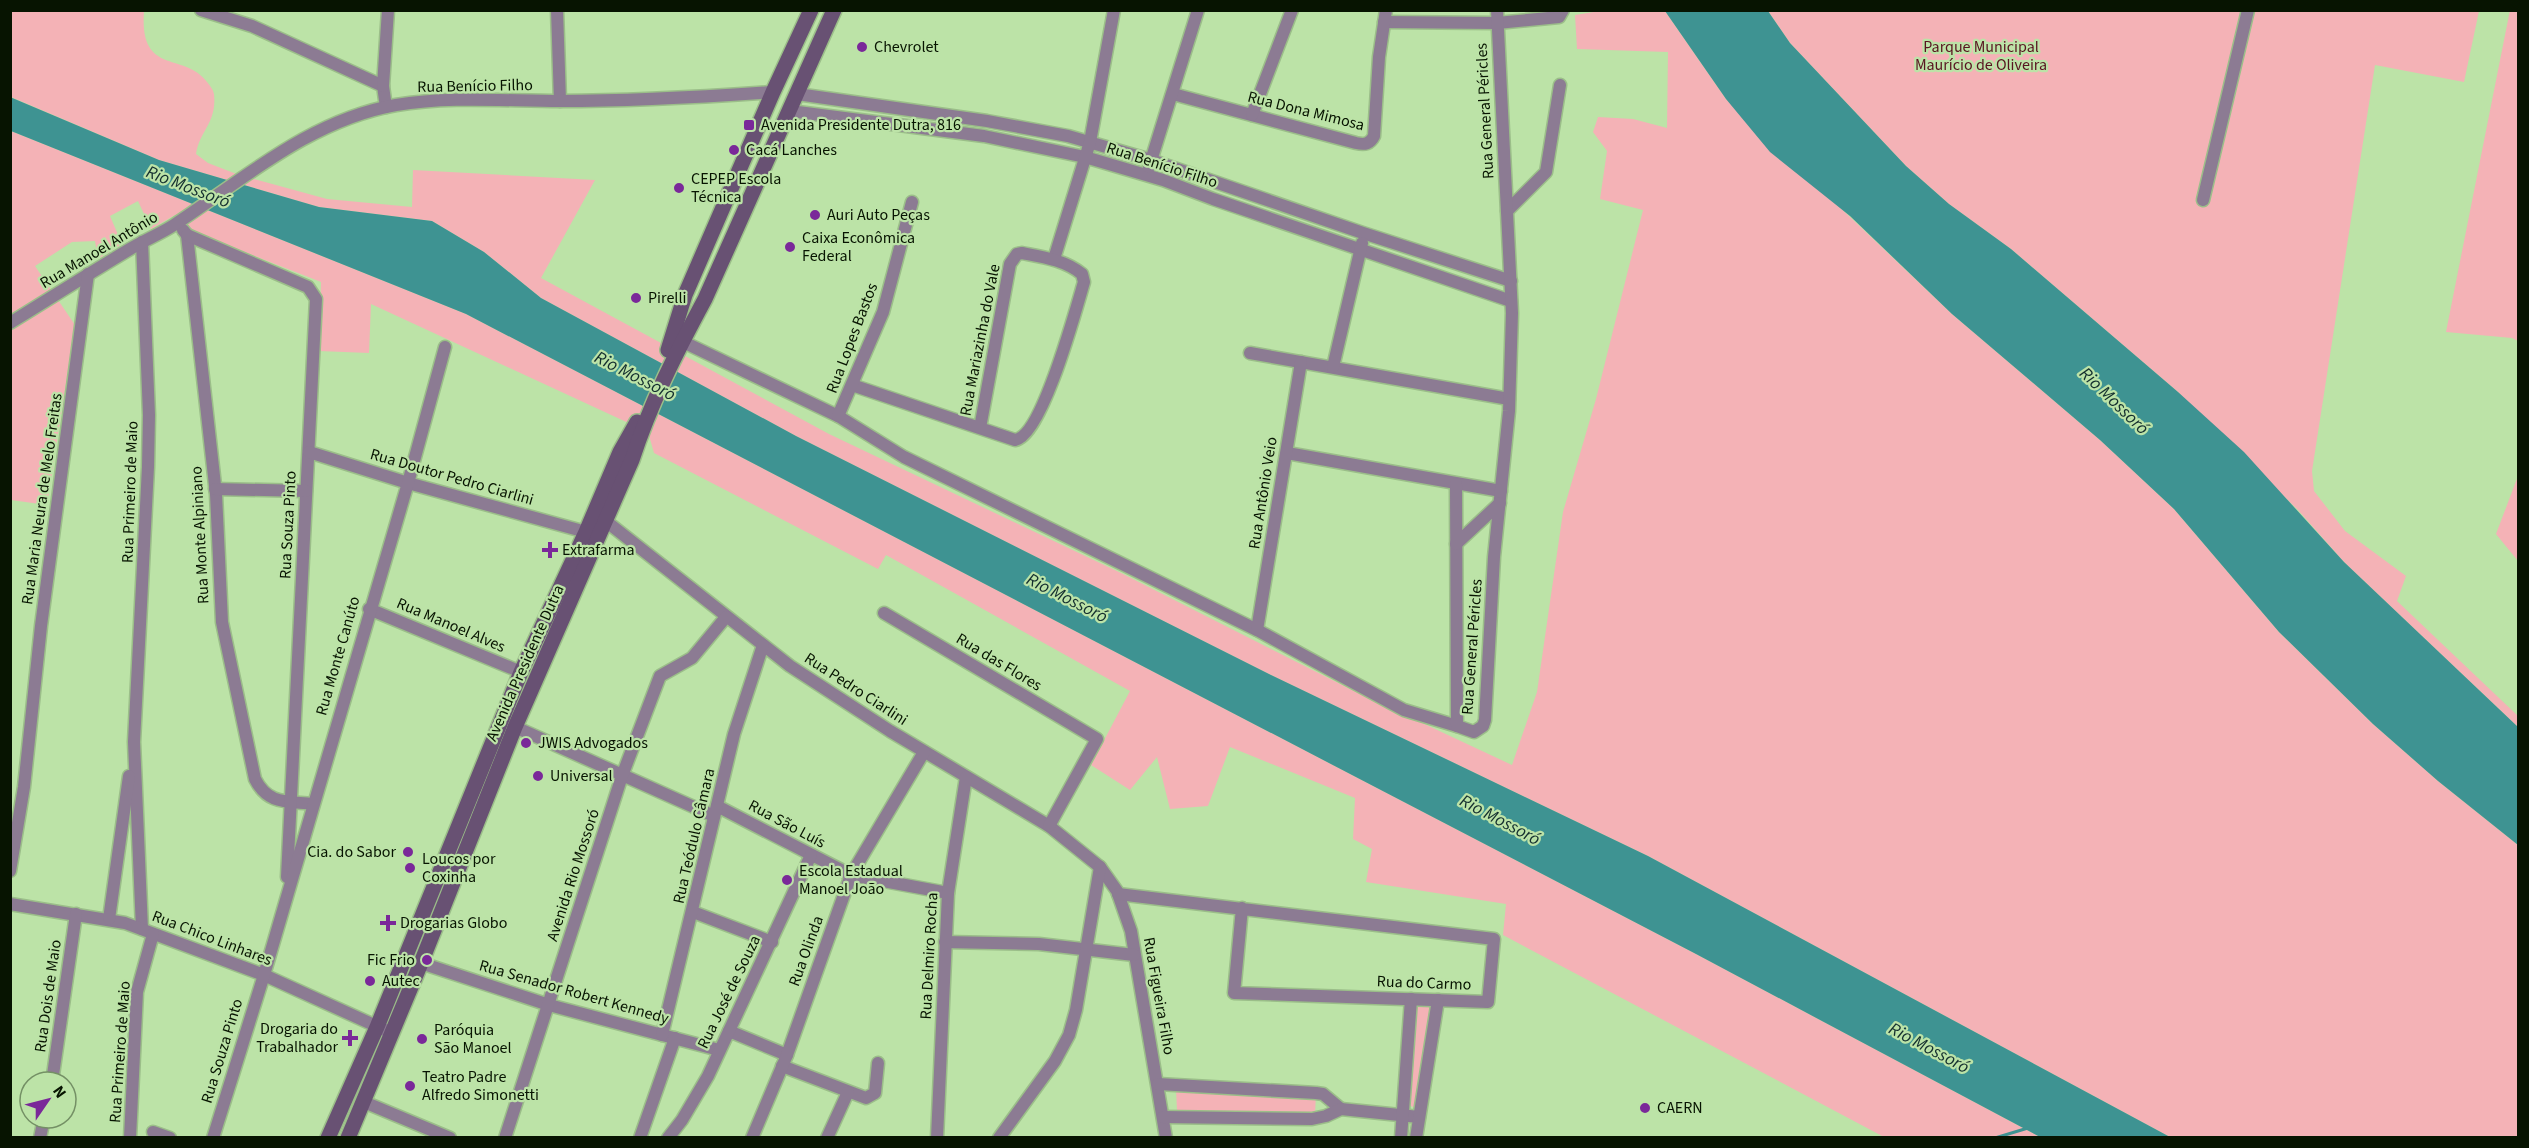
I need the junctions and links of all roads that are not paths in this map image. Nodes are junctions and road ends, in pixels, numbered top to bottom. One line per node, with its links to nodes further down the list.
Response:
1 (201, 10): 14 (street)
2 (388, 10): 14 (street)
3 (557, 10): 18 (street)
4 (811, 10): 15 (main road, Avenida Presidente Dutra)
5 (834, 10): 16 (main road, Avenida Presidente Dutra)
6 (1114, 10): 26 (street)
7 (1198, 10): 17 (street)
8 (1292, 10): 22 (street)
9 (2247, 10): 30 (street)
10 (1563, 12): 12 (street)
11 (1385, 16): 12 (street); 22 (street, Rua Dona Mimosa)
12 (1497, 17): 32 (street, Rua General Péricles)
13 (1560, 85): 32 (street)
14 (383, 86): 19 (street)
15 (773, 92): 18 (street, Rua Benício Filho); 43 (main road, Avenida Presidente Dutra)
16 (797, 94): 20 (street, Rua Benício Filho); 21 (main road, Avenida Presidente Dutra)
17 (1173, 94): 22 (street, Rua Dona Mimosa); 28 (street)
18 (560, 101): 19 (street, Rua Benício Filho)
19 (386, 107): 33 (street, Rua Benício Filho)
20 (887, 107): 23 (street); 24 (street, Rua Benício Filho)
21 (790, 111): 23 (street, Rua Benício Filho); 43 (main road, Avenida Presidente Dutra)
22 (1252, 115)
23 (885, 123): 25 (street, Rua Benício Filho)
24 (1008, 125): 25 (street); 26 (street, Rua Benício Filho)
25 (1005, 140): 27 (street, Rua Benício Filho)
26 (1090, 142): 27 (street); 28 (street, Rua Benício Filho)
27 (1085, 157): 29 (street, Rua Benício Filho); 38 (street)
28 (1151, 160): 29 (street); 34 (street, Rua Benício Filho)
29 (1147, 175): 37 (street, Rua Benício Filho)
30 (2203, 200)
31 (912, 202): 48 (street, Rua Lopes Bastos)
32 (1507, 211): 40 (street, Rua General Péricles)
33 (174, 225): 35 (street); 36 (street, Rua Manoel Antônio)
34 (1363, 233): 37 (street); 40 (street, Rua Benício Filho)
35 (187, 236): 53 (street, Rua Souza Pinto); 57 (street, Rua Monte Alpiniano)
36 (142, 242): 39 (street, Rua Manoel Antônio); 71 (street, Rua Primeiro de Maio)
37 (1360, 250): 41 (street, Rua Benício Filho); 47 (street)
38 (1054, 259): 52 (street, Rua Mariazinha do Vale); 52 (street)
39 (88, 274): 42 (street, Rua Manoel Antônio); 83 (street, Rua Maria Neura de Melo Freitas)
40 (1510, 281): 41 (street, Rua General Péricles)
41 (1511, 301): 49 (street, Rua General Péricles)
42 (10, 323)
43 (676, 343): 50 (street); 51 (main road, Avenida Presidente Dutra)
44 (445, 347): 55 (street, Rua Monte Canúto)
45 (1250, 353): 46 (street)
46 (1301, 362): 47 (street); 54 (street, Rua Antônio Veio)
47 (1333, 368): 49 (street)
48 (852, 385): 50 (street, Rua Lopes Bastos); 52 (street)
49 (1509, 399): 59 (street, Rua General Péricles)
50 (838, 416): 66 (street)
51 (640, 425): 60 (main road, Avenida Presidente Dutra); 61 (main road, Avenida Presidente Dutra)
52 (980, 429)
53 (309, 452): 55 (street, Rua Doutor Pedro Ciarlini); 58 (street, Rua Souza Pinto)
54 (1287, 453): 56 (street); 66 (street, Rua Antônio Veio)
55 (408, 483): 61 (street, Rua Doutor Pedro Ciarlini); 63 (street, Rua Monte Canúto)
56 (1456, 484): 59 (street); 62 (street, Rua General Péricles)
57 (215, 489): 58 (street); 75 (street, Rua Monte Alpiniano)
58 (306, 491): 75 (street, Rua Souza Pinto)
59 (1500, 497): 62 (street); 69 (street, Rua General Péricles)
60 (607, 522): 65 (street, Rua Pedro Ciarlini); 70 (main road, Avenida Presidente Dutra)
61 (586, 532): 68 (main road, Avenida Presidente Dutra)
62 (1456, 544): 69 (street, Rua General Péricles)
63 (369, 609): 68 (street, Rua Manoel Alves); 76 (street, Rua Monte Canúto)
64 (884, 613): 78 (street, Rua das Flores)
65 (726, 617): 67 (street, Rua Pedro Ciarlini); 73 (street, Avenida Rio Mossoró)
66 (1257, 630): 69 (street)
67 (763, 645): 72 (street, Rua Pedro Ciarlini); 77 (street, Rua Teódulo Câmara)
68 (520, 672): 79 (main road, Avenida Presidente Dutra)
69 (1457, 726)
70 (516, 727): 73 (street, Rua São Luís); 80 (main road, Avenida Presidente Dutra)
71 (134, 742): 92 (street, Rua Primeiro de Maio); 93 (street, Rua Primeiro de Maio)
72 (924, 752): 74 (street, Rua Pedro Ciarlini); 84 (street, Rua Olinda)
73 (622, 776): 77 (street, Rua São Luís); 102 (street, Avenida Rio Mossoró)
74 (966, 777): 78 (street, Rua Pedro Ciarlini); 85 (street, Rua Delmiro Rocha)
75 (290, 801): 76 (street, Rua Monte Alpiniano); 87 (street, Rua Souza Pinto)
76 (313, 804): 87 (street, Rua Monte Canúto)
77 (716, 811): 81 (street, Rua São Luís); 90 (street, Rua Teódulo Câmara)
78 (1049, 826): 82 (street, Rua Pedro Ciarlini)
79 (453, 836): 80 (main road); 103 (main road, Avenida Presidente Dutra)
80 (469, 842): 98 (main road, Avenida Presidente Dutra)
81 (811, 855): 84 (street, Rua São Luís); 94 (street, Rua José de Souza)
82 (1100, 867): 86 (street, Rua Figueira Filho); 96 (street)
83 (10, 871)
84 (851, 875): 85 (street, Rua São Luís); 109 (street, Rua Olinda)
85 (948, 893): 95 (street, Rua Delmiro Rocha)
86 (1118, 894): 89 (street, Rua do Carmo); 97 (street, Rua Figueira Filho)
87 (286, 898): 99 (street, Rua Monte Canúto)
88 (10, 904): 91 (street, Rua Chico Linhares)
89 (1242, 908): 100 (street, Rua do Carmo); 101 (street, Rua do Carmo)
90 (693, 912): 94 (street); 106 (street, Rua Teódulo Câmara)
91 (76, 914): 92 (street, Rua Chico Linhares); 111 (street, Rua Dois de Maio)
92 (109, 919): 93 (street, Rua Chico Linhares)
93 (147, 931): 99 (street, Rua Chico Linhares); 120 (street, Rua Primeiro de Maio)
94 (772, 942): 104 (street, Rua José de Souza)
95 (945, 942): 96 (street); 131 (street, Rua Delmiro Rocha)
96 (1086, 950): 97 (street); 132 (street)
97 (1134, 955): 112 (street, Rua Figueira Filho)
98 (421, 963): 102 (street, Rua Senador Robert Kennedy); 105 (main road, Avenida Presidente Dutra)
99 (264, 975): 103 (street, Rua Chico Linhares); 122 (street, Rua Souza Pinto)
100 (1411, 999): 101 (street, Rua do Carmo); 116 (street)
101 (1437, 1000): 118 (street)
102 (549, 1005): 106 (street, Rua Senador Robert Kennedy); 126 (street, Avenida Rio Mossoró)
103 (377, 1027): 105 (street, Rua Chico Linhares); 123 (main road, Avenida Presidente Dutra)
104 (729, 1031): 108 (street, Rua José de Souza); 109 (street)
105 (393, 1033): 114 (main road, Avenida Presidente Dutra)
106 (662, 1035): 107 (street, Rua Senador Robert Kennedy)
107 (675, 1038): 108 (street, Rua Senador Robert Kennedy); 127 (street, Rua José de Souza)
108 (719, 1050): 128 (street, Rua José de Souza)
109 (784, 1060): 113 (street); 129 (street, Rua Olinda)
110 (878, 1063): 113 (street)
111 (54, 1070)
112 (1158, 1084): 115 (street); 117 (street, Rua Figueira Filho)
113 (848, 1092): 130 (street)
114 (364, 1102): 124 (main road, Avenida Presidente Dutra); 125 (street)
115 (1341, 1109): 116 (street); 117 (street)
116 (1403, 1116): 118 (street); 134 (street)
117 (1163, 1117): 133 (street, Rua Figueira Filho)
118 (1419, 1117): 135 (street)
119 (153, 1132): 121 (street)
120 (130, 1137)
121 (170, 1137)
122 (213, 1137)
123 (328, 1137)
124 (348, 1137)
125 (450, 1137)
126 (505, 1137)
127 (640, 1137)
128 (668, 1137)
129 (752, 1137)
130 (827, 1137)
131 (937, 1137)
132 (999, 1137)
133 (1166, 1137)
134 (1401, 1137)
135 (1416, 1137)

